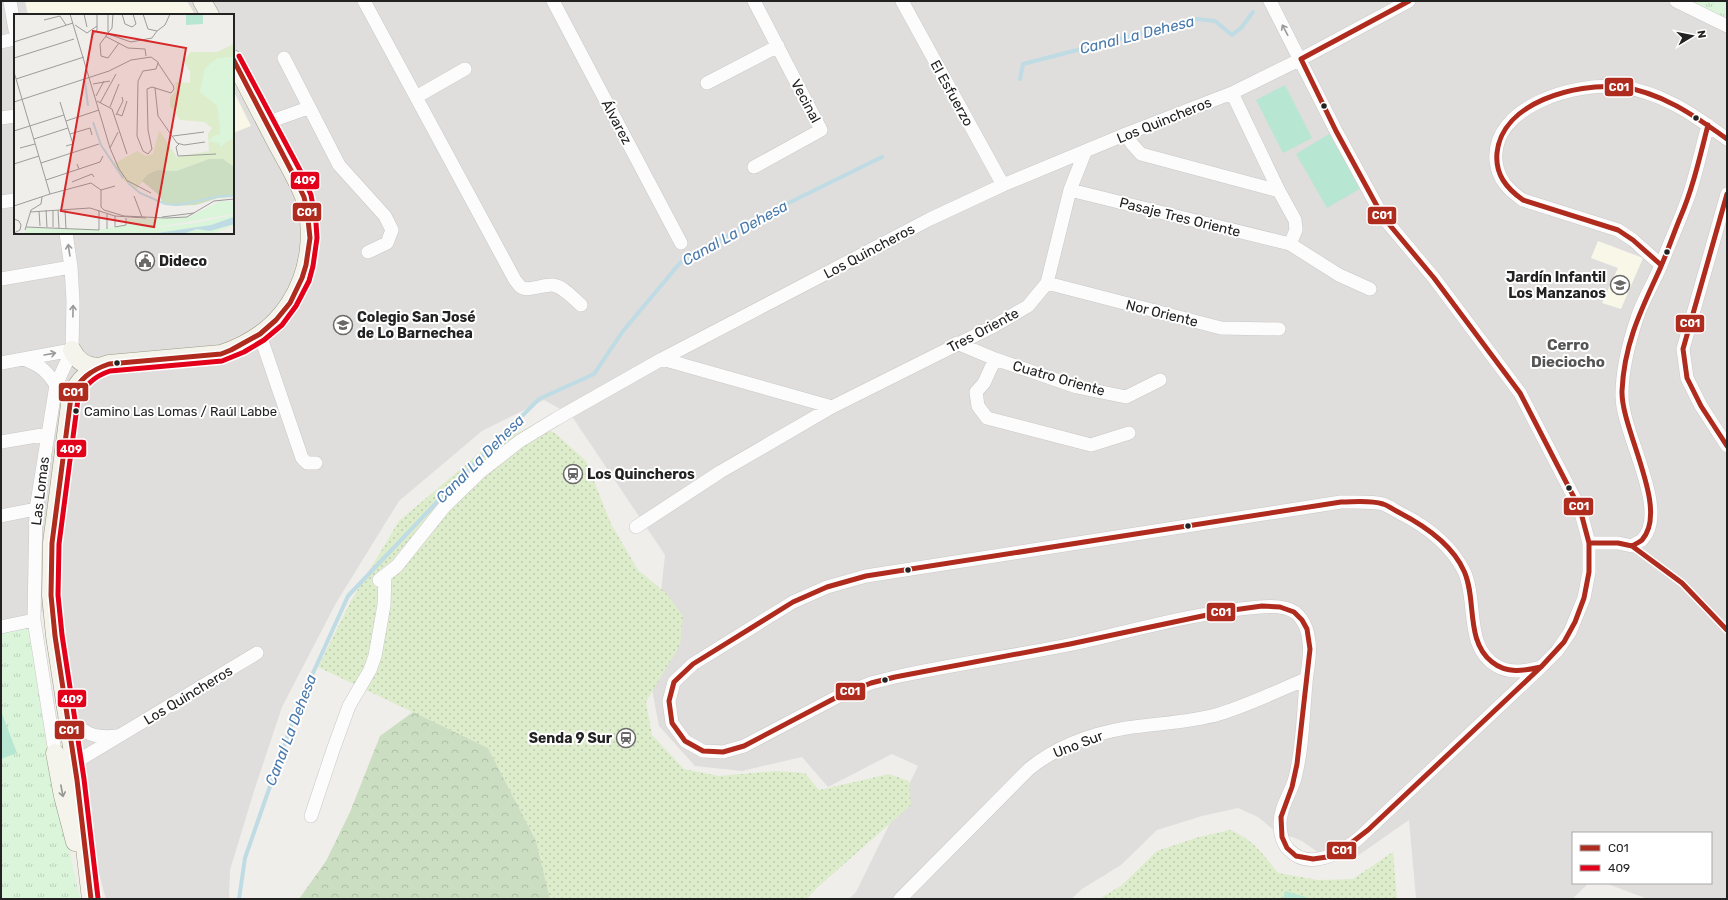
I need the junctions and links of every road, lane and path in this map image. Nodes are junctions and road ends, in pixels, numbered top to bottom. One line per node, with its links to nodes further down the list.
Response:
1 (10, 1): 11 (street)
2 (202, 1): 10 (street)
3 (364, 1): 22 (street)
4 (553, 1): 39 (street, Álvarez)
5 (754, 1): 15 (street, Vecinal)
6 (902, 1): 32 (street, El Esfuerzo)
7 (1270, 1): 17 (street, one-way to 7)
8 (1409, 1): 17 (street, Los Quincheros)
9 (1676, 1): 12 (street)
10 (209, 14)
11 (14, 24)
12 (1727, 26)
13 (14, 39): 14 (street)
14 (1, 42)
15 (778, 46): 20 (street); 31 (street, Vecinal)
16 (284, 58): 23 (street)
17 (1301, 59): 21 (street, Los Quincheros); 68 (street)
18 (234, 61): 26 (street)
19 (465, 69): 22 (street)
20 (708, 82)
21 (1232, 93): 28 (street, Los Quincheros); 34 (street)
22 (416, 97): 47 (street)
23 (308, 108): 26 (street); 41 (street)
24 (14, 116): 25 (street)
25 (1, 118)
26 (266, 123): 49 (street)
27 (1708, 125): 29 (street); 42 (street); 42 (street)
28 (1126, 134): 30 (street, Los Quincheros); 34 (street)
29 (1727, 139)
30 (1085, 152): 32 (street, Los Quincheros); 33 (street, Tres Oriente)
31 (754, 168)
32 (1003, 185): 53 (street, Los Quincheros)
33 (1070, 190): 40 (street, Pasaje Tres Oriente); 45 (street, Tres Oriente)
34 (1279, 191): 40 (street)
35 (1727, 194): 63 (street)
36 (14, 200): 37 (street)
37 (1, 202)
38 (66, 234): 43 (street, Las Lomas, one-way to 38)
39 (681, 243)
40 (1290, 244): 46 (street, Pasaje Tres Oriente)
41 (368, 252)
42 (1661, 265): 68 (street)
43 (71, 267): 44 (street); 51 (street, Las Lomas, one-way to 43)
44 (1, 279)
45 (1048, 283): 48 (street, Nor Oriente); 50 (street, Tres Oriente)
46 (1370, 289)
47 (581, 305)
48 (1279, 329)
49 (260, 335): 56 (street); 64 (street)
50 (957, 343): 54 (street, Cuatro Oriente); 59 (street, Tres Oriente)
51 (72, 350): 52 (street, one-way to 51); 56 (street); 58 (street, Las Lomas)
52 (24, 359): 55 (street); 58 (street)
53 (662, 359): 59 (street); 78 (street, Los Quincheros)
54 (995, 359): 57 (street, Cuatro Oriente); 60 (street)
55 (1, 363)
56 (97, 367): 74 (street)
57 (1160, 380)
58 (56, 385): 61 (street, Las Lomas)
59 (832, 407): 67 (street, Tres Oriente)
60 (1129, 433)
61 (48, 434): 62 (street); 65 (street, Las Lomas)
62 (1, 442)
63 (1727, 446)
64 (316, 464)
65 (36, 510): 66 (street); 69 (street, Las Lomas)
66 (1, 516)
67 (636, 527)
68 (1589, 543): 72 (street)
69 (34, 620): 70 (street); 76 (street, Las Lomas)
70 (1, 627)
71 (257, 653): 75 (street, Los Quincheros)
72 (1541, 667): 73 (street); 73 (street)
73 (1306, 679): 80 (street, Uno Sur)
74 (67, 715): 75 (street, Los Quincheros); 77 (street)
75 (119, 736): 77 (street, Los Quincheros)
76 (55, 752): 77 (street); 79 (street, one-way to 79)
77 (74, 763): 79 (street)
78 (312, 816)
79 (91, 897)
80 (900, 899)

